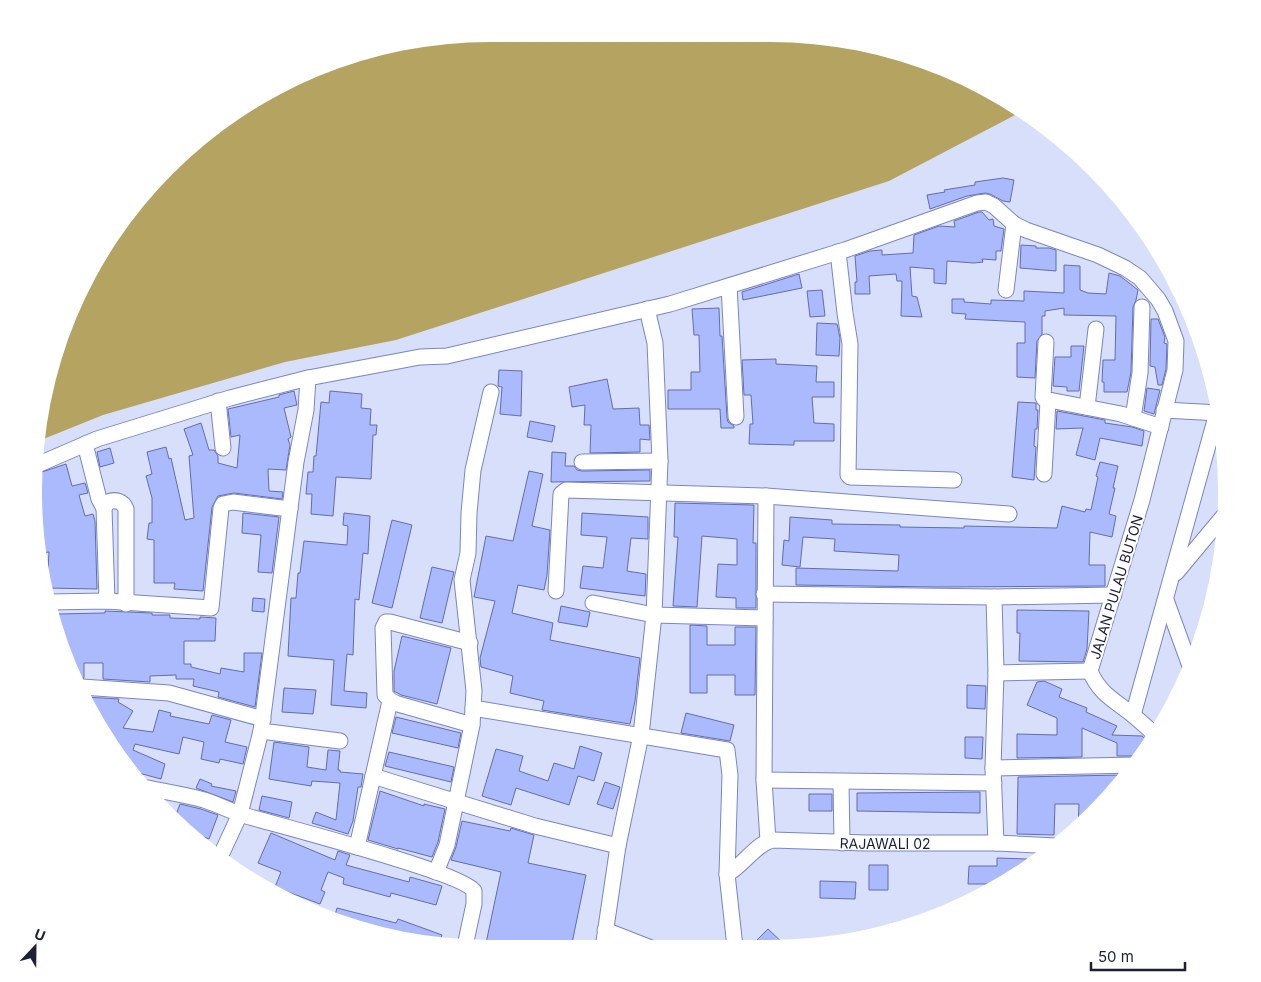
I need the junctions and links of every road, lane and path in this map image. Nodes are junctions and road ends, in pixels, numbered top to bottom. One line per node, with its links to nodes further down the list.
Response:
1 (1014, 224): 2 (street, JALAN PULAU BUTON); 4 (street); 14 (street, JALAN PULAU BUTON)
2 (838, 252): 3 (street, JALAN PULAU BUTON); 26 (street)
3 (730, 286): 6 (street, JALAN PULAU BUTON); 16 (street)
4 (1006, 290)
5 (1142, 307): 17 (street)
6 (647, 309): 9 (street, JALAN PULAU BUTON); 22 (street)
7 (1096, 329): 13 (street)
8 (1046, 342): 12 (street)
9 (308, 378): 11 (street, JALAN PULAU BUTON); 30 (street)
10 (490, 392): 45 (street)
11 (218, 401): 20 (street, JALAN PULAU BUTON); 21 (street)
12 (1048, 401): 13 (street); 25 (street)
13 (1087, 407): 17 (street)
14 (1164, 410): 15 (street); 18 (street, JALAN PULAU BUTON)
15 (1212, 413)
16 (736, 417)
17 (1133, 418): 18 (street)
18 (1161, 427): 36 (street, JALAN PULAU BUTON)
19 (1214, 427): 33 (street)
20 (85, 444): 23 (street, JALAN PULAU BUTON); 29 (street)
21 (223, 448)
22 (660, 461): 24 (street); 27 (street)
23 (43, 462)
24 (582, 462)
25 (1044, 474)
26 (954, 480)
27 (660, 493): 28 (street); 34 (street); 43 (street)
28 (766, 496): 31 (street); 35 (street)
29 (104, 508): 39 (street); 42 (street)
30 (290, 509): 42 (street); 53 (street)
31 (1009, 514)
32 (1218, 523): 33 (street)
33 (1173, 576): 38 (street)
34 (556, 591)
35 (764, 594): 37 (street); 44 (street)
36 (1114, 595): 37 (street); 47 (street, JALAN PULAU BUTON)
37 (994, 598): 48 (street)
38 (1166, 600): 46 (street); 52 (street)
39 (107, 601): 40 (street); 42 (street)
40 (57, 602)
41 (594, 603): 43 (street)
42 (126, 604)
43 (654, 615): 44 (street); 56 (street)
44 (765, 618): 61 (street)
45 (470, 643): 50 (street); 51 (street)
46 (1187, 657)
47 (1090, 671): 48 (street); 52 (street, JALAN PULAU BUTON)
48 (996, 673): 60 (street)
49 (88, 687): 53 (street)
50 (390, 701): 54 (street); 59 (street)
51 (473, 708): 54 (street); 56 (street)
52 (1133, 715): 55 (street, JALAN PULAU BUTON)
53 (262, 725): 57 (street); 65 (street)
54 (472, 725): 64 (street)
55 (1149, 730)
56 (642, 735): 70 (street); 74 (street)
57 (340, 741)
58 (1124, 767): 60 (street)
59 (373, 776): 64 (street); 71 (street)
60 (994, 776): 62 (street); 68 (street)
61 (764, 780): 62 (street); 66 (street)
62 (841, 782): 67 (street)
63 (157, 790): 65 (street)
64 (456, 802): 70 (street); 73 (street)
65 (240, 814): 71 (street); 72 (street)
66 (768, 841): 67 (street, RAJAWALI 02); 74 (street)
67 (842, 843): 68 (street, RAJAWALI 02)
68 (996, 843): 69 (street, RAJAWALI 02)
69 (1045, 845)
70 (618, 846): 75 (street)
71 (357, 847): 73 (street)
72 (223, 851)
73 (436, 872): 76 (street)
74 (727, 874): 79 (street)
75 (605, 930): 77 (street); 78 (street)
76 (466, 939)
77 (604, 940)
78 (631, 940)
79 (734, 940)

